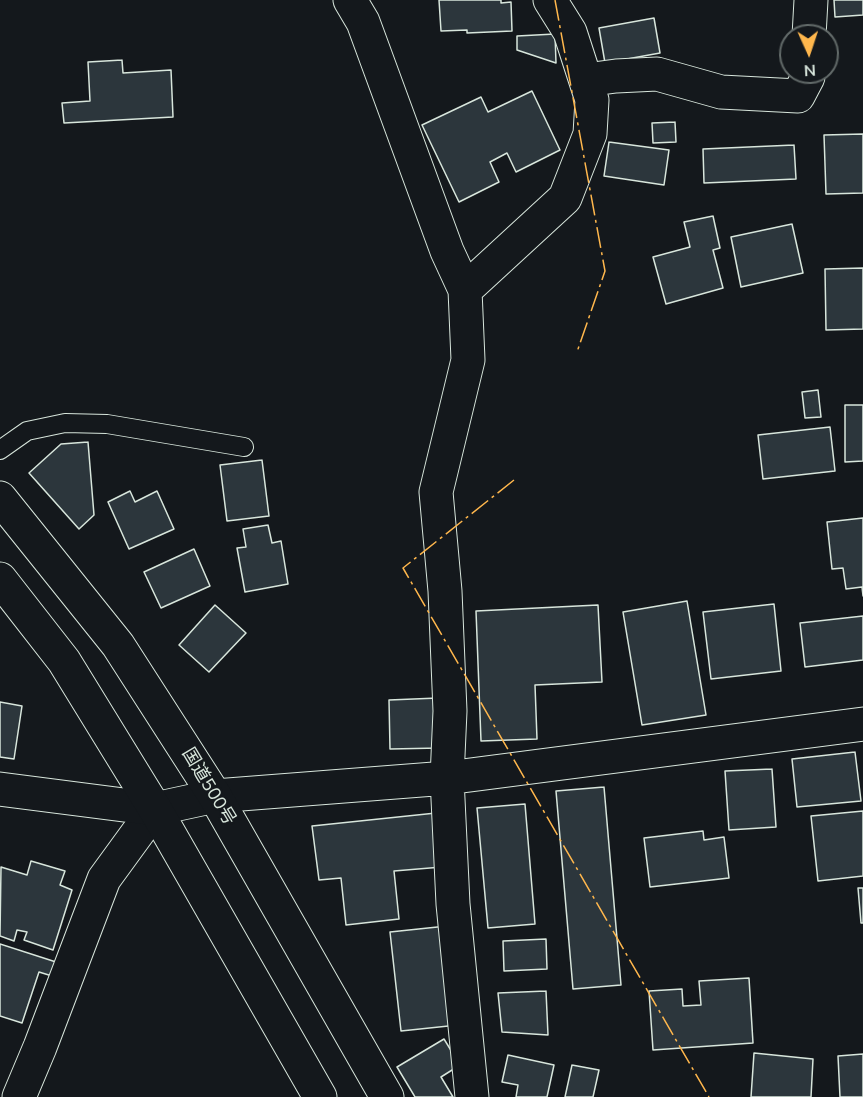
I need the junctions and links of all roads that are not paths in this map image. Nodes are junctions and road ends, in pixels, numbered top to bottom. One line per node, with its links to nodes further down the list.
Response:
1 (350, 0): 7 (main road)
2 (550, 0): 5 (main road)
3 (811, 0): 4 (main road)
4 (810, 24)
5 (586, 80): 6 (main road); 7 (main road)
6 (805, 84)
7 (465, 290): 13 (main road)
8 (244, 447): 9 (lane)
9 (0, 450)
10 (0, 498): 15 (main road, 国道500号)
11 (0, 579): 16 (main road)
12 (863, 724): 13 (main road)
13 (447, 778): 15 (main road); 20 (main road)
14 (0, 789): 16 (main road)
15 (215, 796): 16 (main road); 19 (main road, 国道500号)
16 (155, 810): 17 (main road); 18 (main road)
17 (19, 1097)
18 (320, 1097)
19 (387, 1097)
20 (472, 1097)

